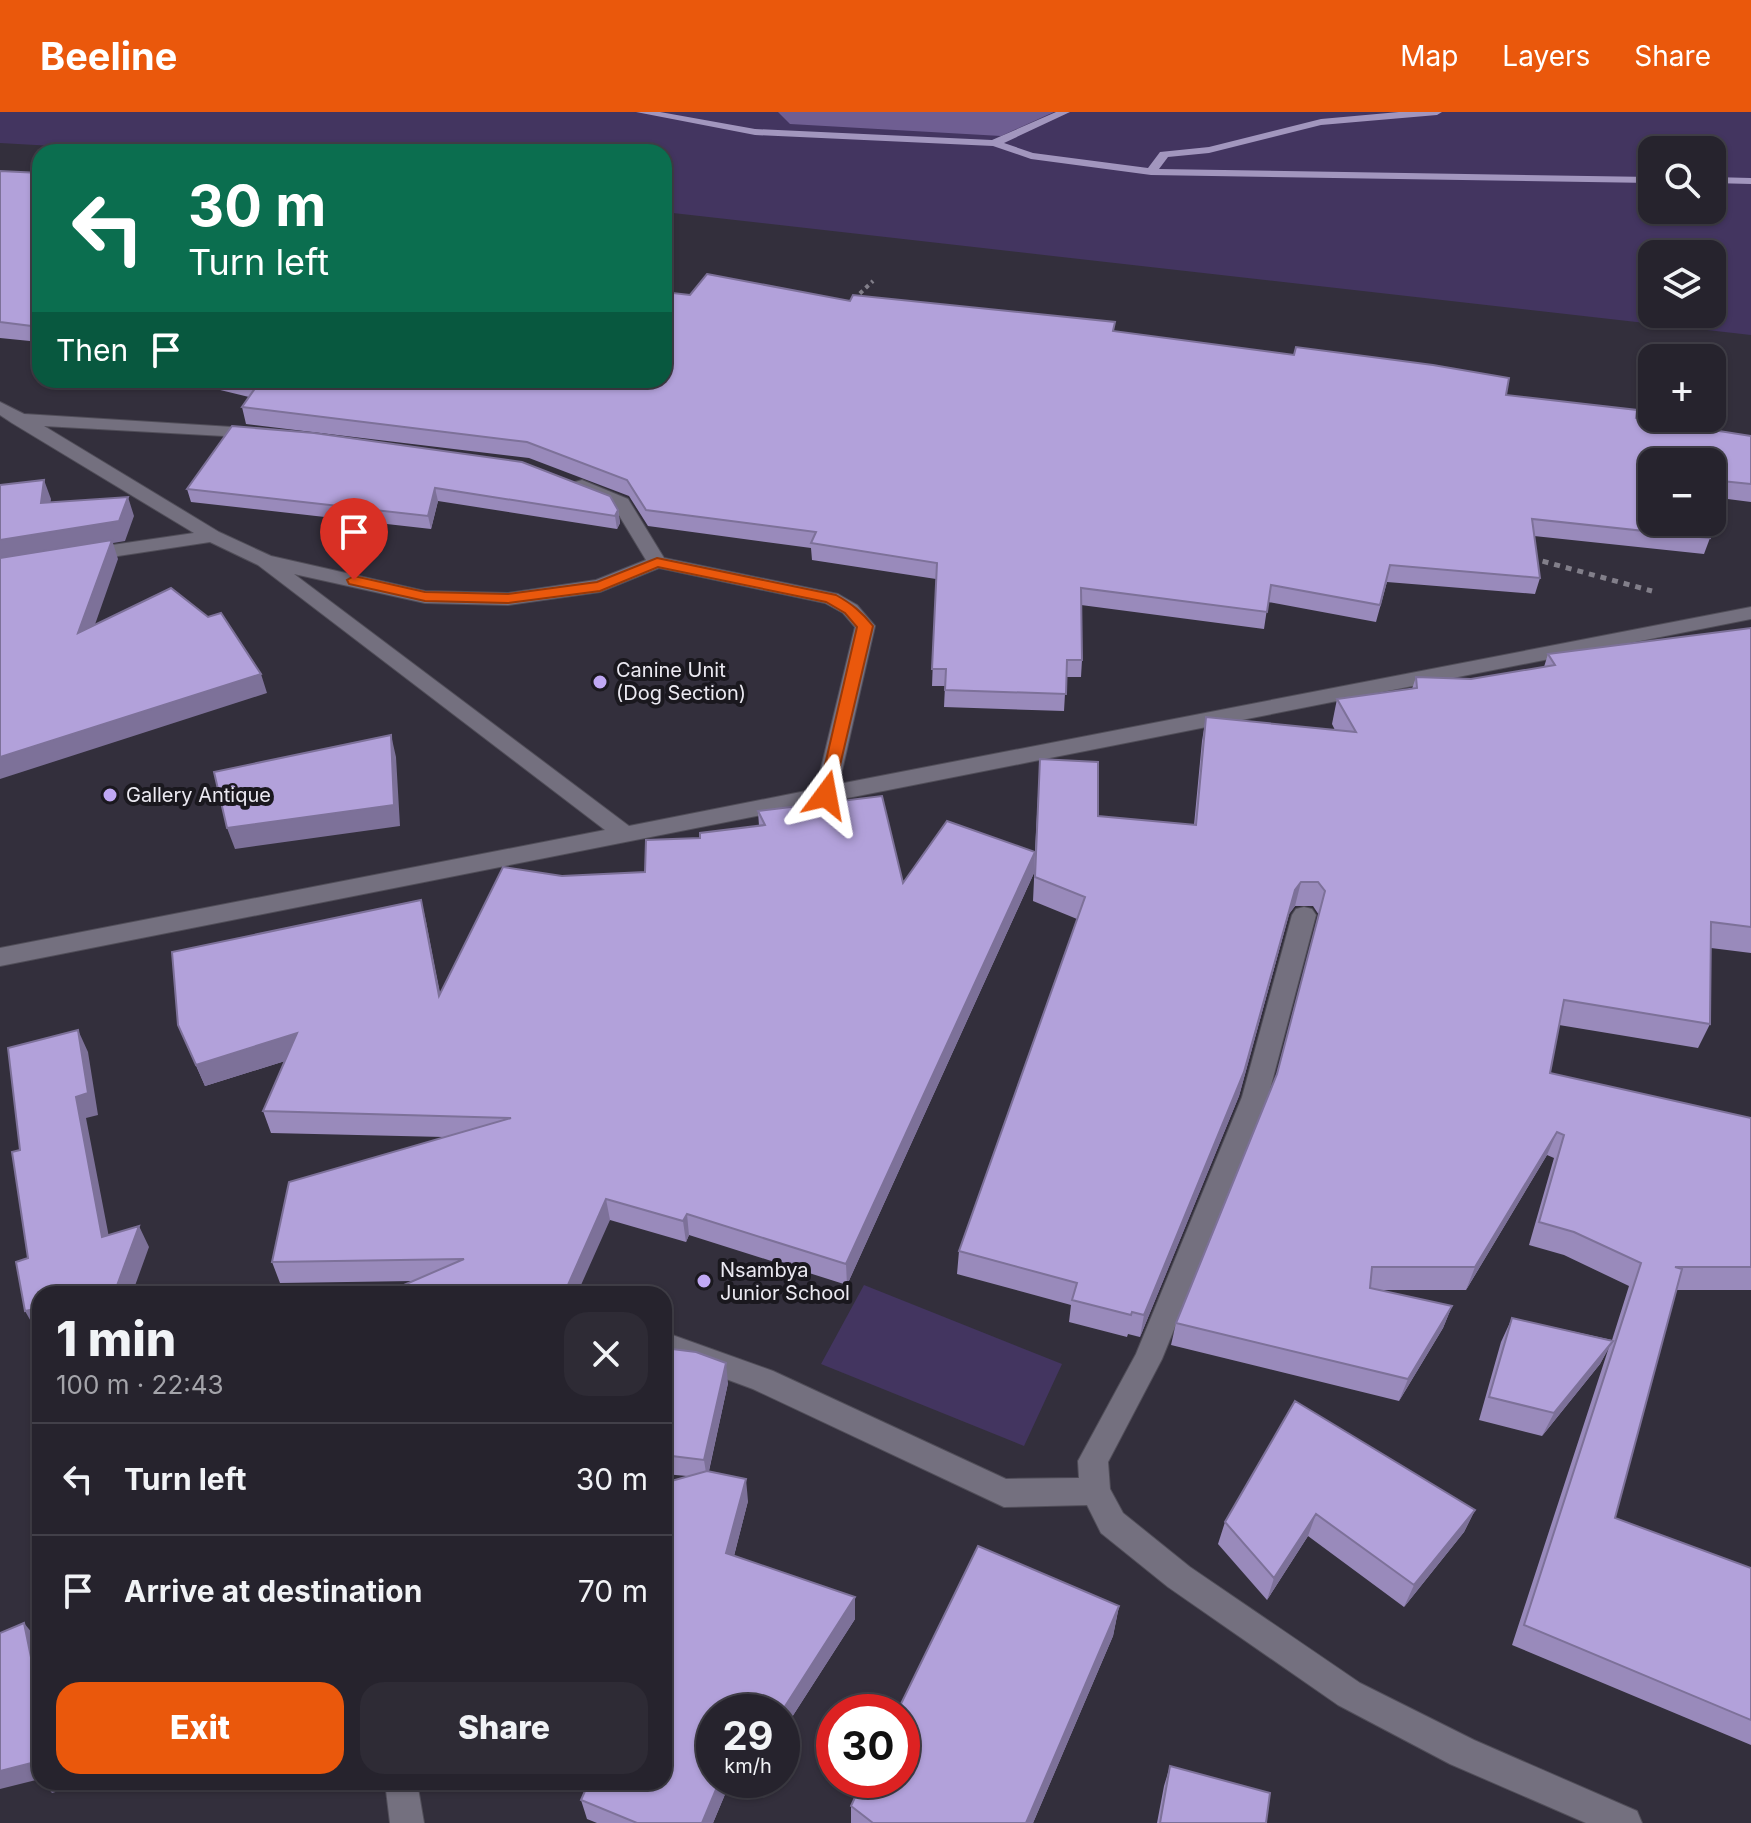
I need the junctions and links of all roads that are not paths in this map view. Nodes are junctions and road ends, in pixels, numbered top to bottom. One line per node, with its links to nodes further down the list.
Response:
1 (0, 407): 2 (street)
2 (18, 419): 3 (street); 5 (street)
3 (285, 435)
4 (567, 481): 8 (street)
5 (212, 536): 6 (street); 7 (street)
6 (61, 559)
7 (265, 561): 8 (street); 11 (street)
8 (657, 562): 10 (street)
9 (1751, 613): 10 (street)
10 (826, 795): 11 (street)
11 (625, 834): 13 (street)
12 (1304, 915): 15 (street)
13 (0, 957)
14 (672, 1347): 15 (street)
15 (1095, 1491): 18 (street)
16 (402, 1790): 17 (street)
17 (407, 1823)
18 (1625, 1823)

